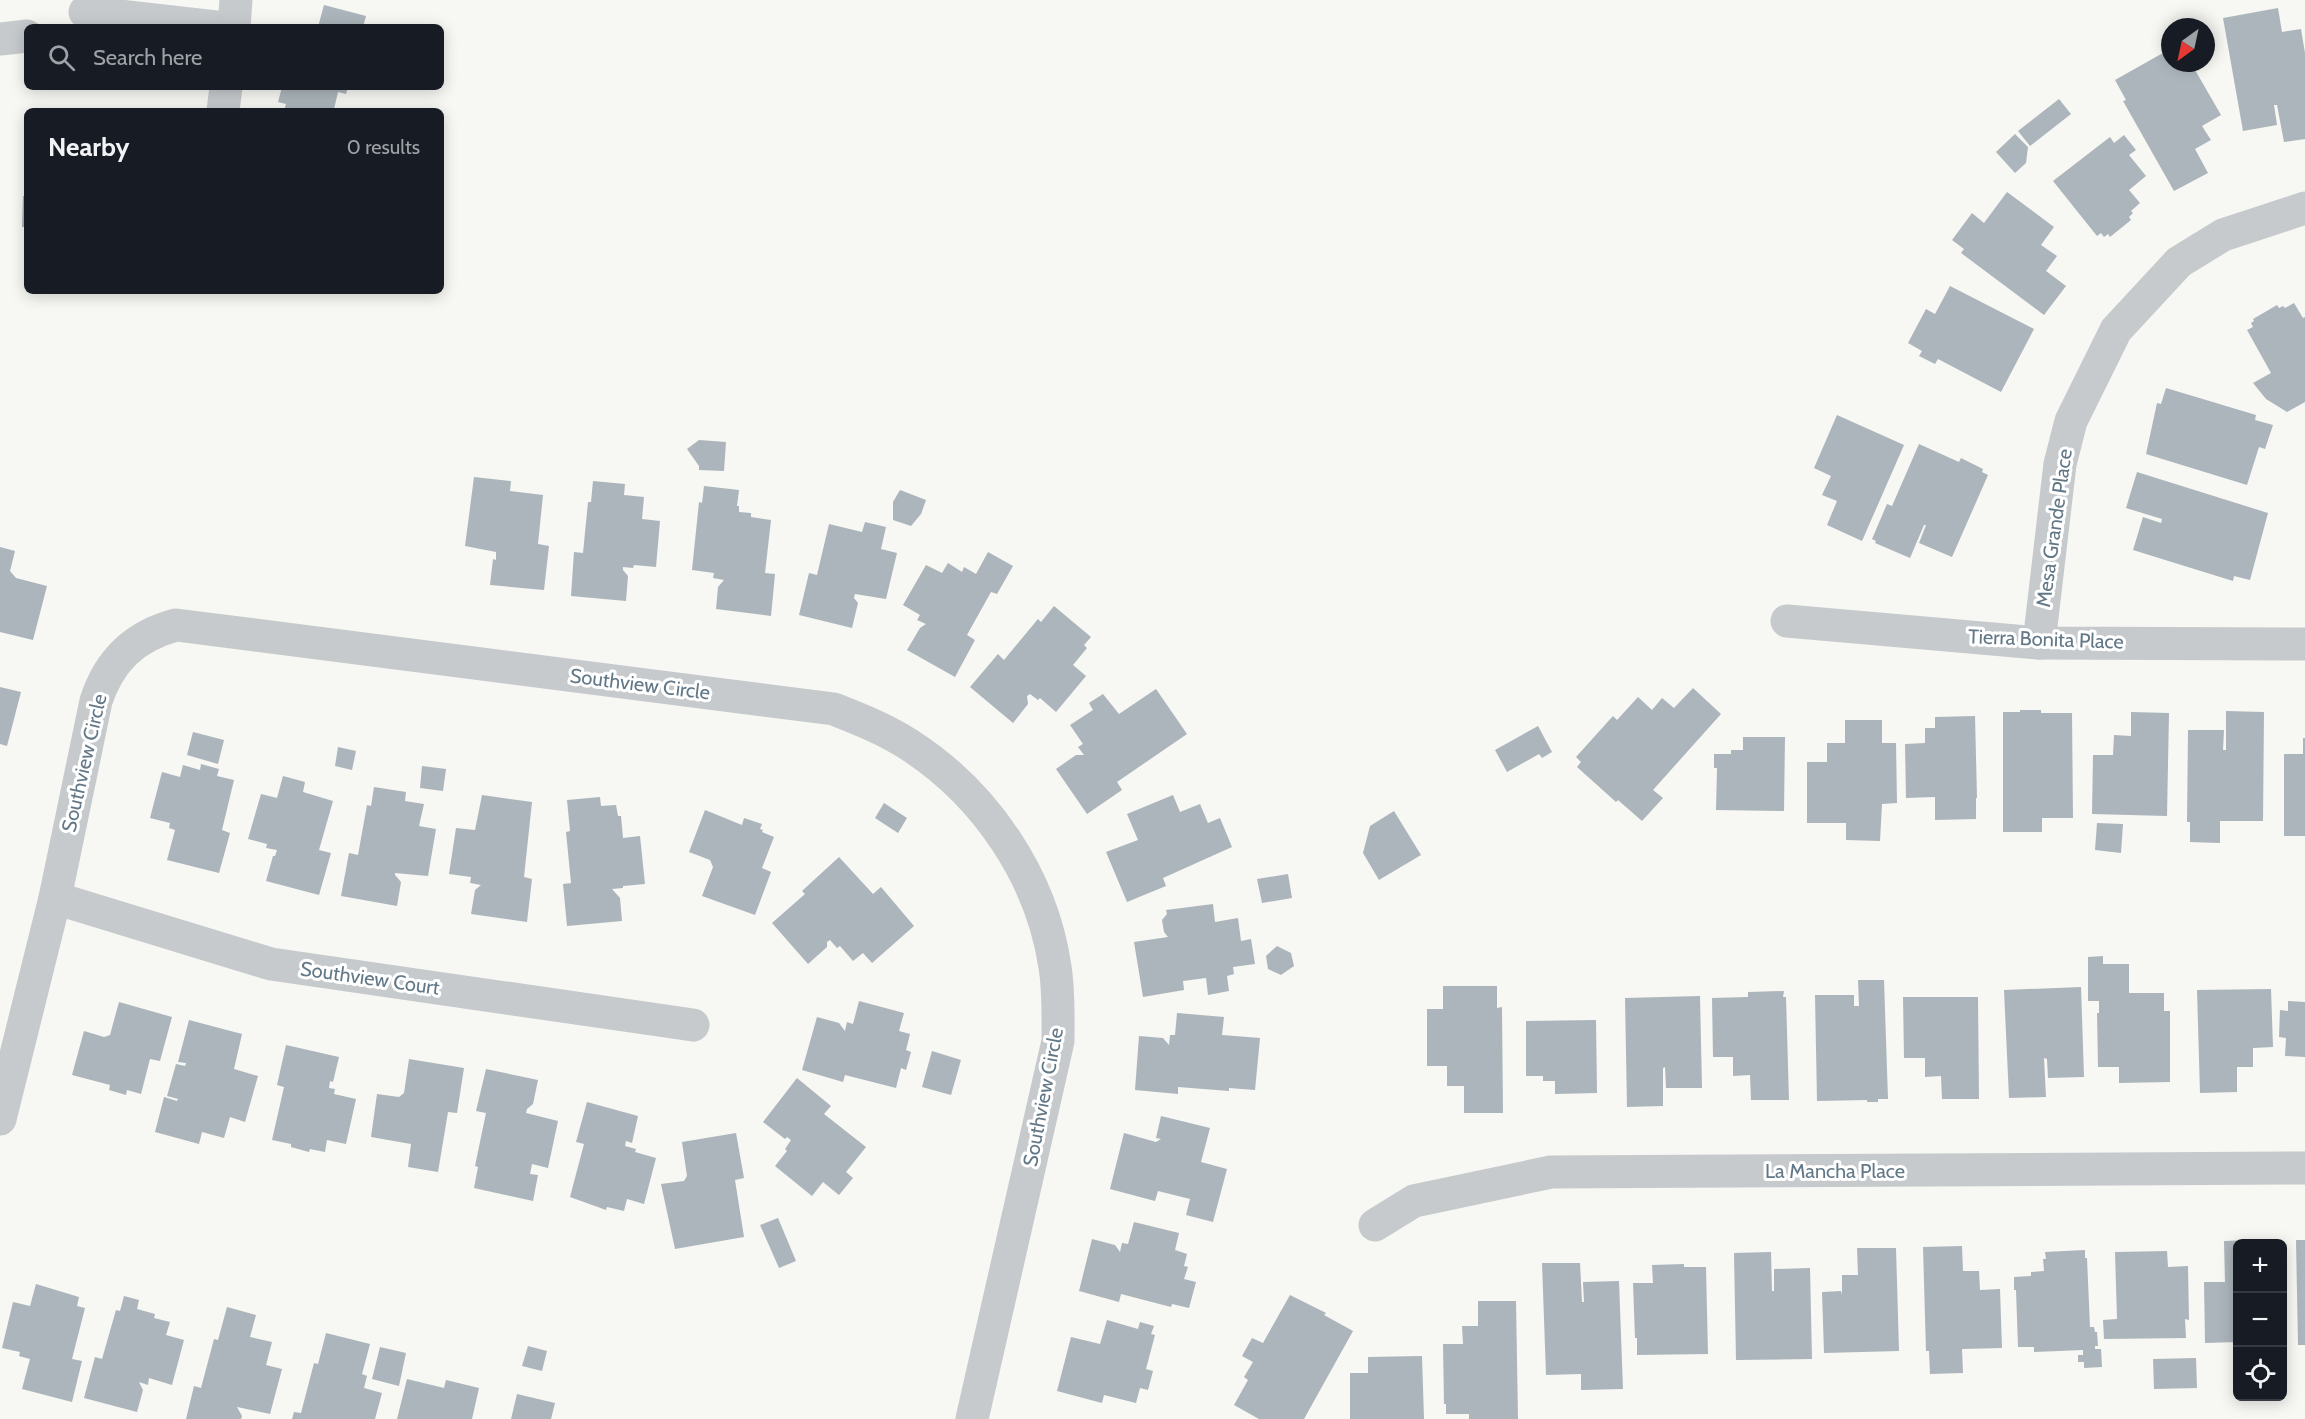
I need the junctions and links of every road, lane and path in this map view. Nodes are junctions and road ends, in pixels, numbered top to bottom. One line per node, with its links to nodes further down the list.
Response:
1 (237, 0): 4 (street)
2 (80, 13): 3 (street)
3 (187, 24)
4 (234, 24)
5 (24, 36): 6 (street)
6 (0, 39)
7 (226, 90): 8 (street)
8 (223, 108)
9 (2305, 208): 11 (street, Mesa Grande Place)
10 (1787, 621): 11 (street, Tierra Bonita Place)
11 (2039, 642): 12 (street, Tierra Bonita Place)
12 (2305, 644)
13 (55, 898): 14 (street, Southview Court); 15 (street, Southview Circle); 18 (street, Southview Circle)
14 (693, 1025)
15 (0, 1119)
16 (2305, 1168): 17 (street, La Mancha Place)
17 (1375, 1225)
18 (972, 1419)

